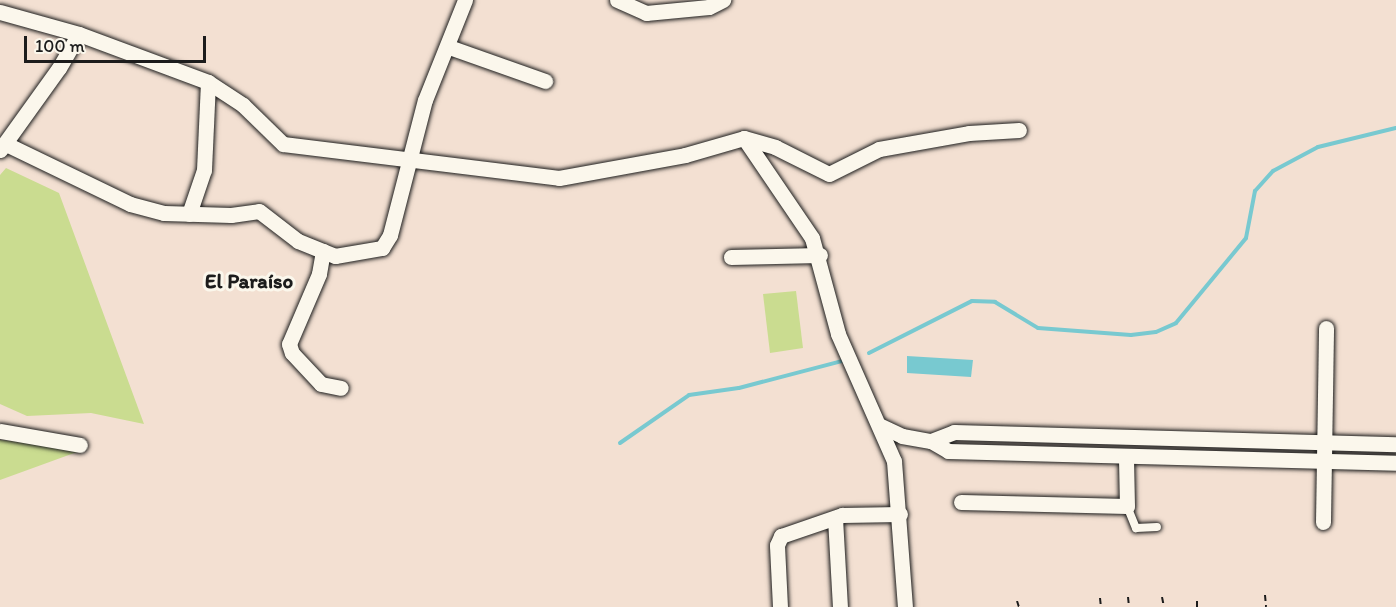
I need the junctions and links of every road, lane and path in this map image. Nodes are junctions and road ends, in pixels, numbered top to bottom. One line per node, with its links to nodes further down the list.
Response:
1 (465, 0): 6 (street)
2 (617, 0): 3 (street)
3 (723, 0)
4 (0, 12): 5 (street)
5 (79, 34): 8 (street); 11 (street)
6 (450, 47): 7 (street); 12 (street)
7 (545, 81)
8 (208, 82): 12 (street); 13 (street)
9 (1019, 130): 10 (street)
10 (744, 138): 12 (street); 15 (street)
11 (3, 147): 13 (street)
12 (408, 159): 14 (street)
13 (189, 214): 14 (street)
14 (322, 251): 18 (street)
15 (820, 255): 16 (street); 19 (street)
16 (731, 258)
17 (1326, 328): 23 (street)
18 (341, 388)
19 (881, 426): 22 (street); 32 (street)
20 (0, 431): 25 (street)
21 (1158, 440): 22 (street); 23 (street); 27 (street)
22 (931, 441): 26 (street)
23 (1324, 443): 24 (street); 29 (street)
24 (1396, 444)
25 (80, 445)
26 (1126, 457): 27 (street); 31 (street)
27 (1157, 457): 29 (street)
28 (1396, 463): 29 (street)
29 (1323, 464): 34 (street)
30 (961, 502): 31 (street)
31 (1127, 506): 35 (lane)
32 (900, 514): 33 (street); 44 (street)
33 (835, 518): 42 (street); 43 (street)
34 (1323, 522)
35 (1157, 527)
36 (1265, 595): 50 (path)
37 (1128, 597): 47 (path)
38 (1162, 597): 48 (path)
39 (1197, 597): 49 (path)
40 (1100, 598): 46 (path)
41 (1017, 601): 45 (path)
42 (780, 607)
43 (840, 607)
44 (905, 607)
45 (1019, 607)
46 (1101, 607)
47 (1129, 607)
48 (1164, 607)
49 (1197, 607)
50 (1266, 607)

